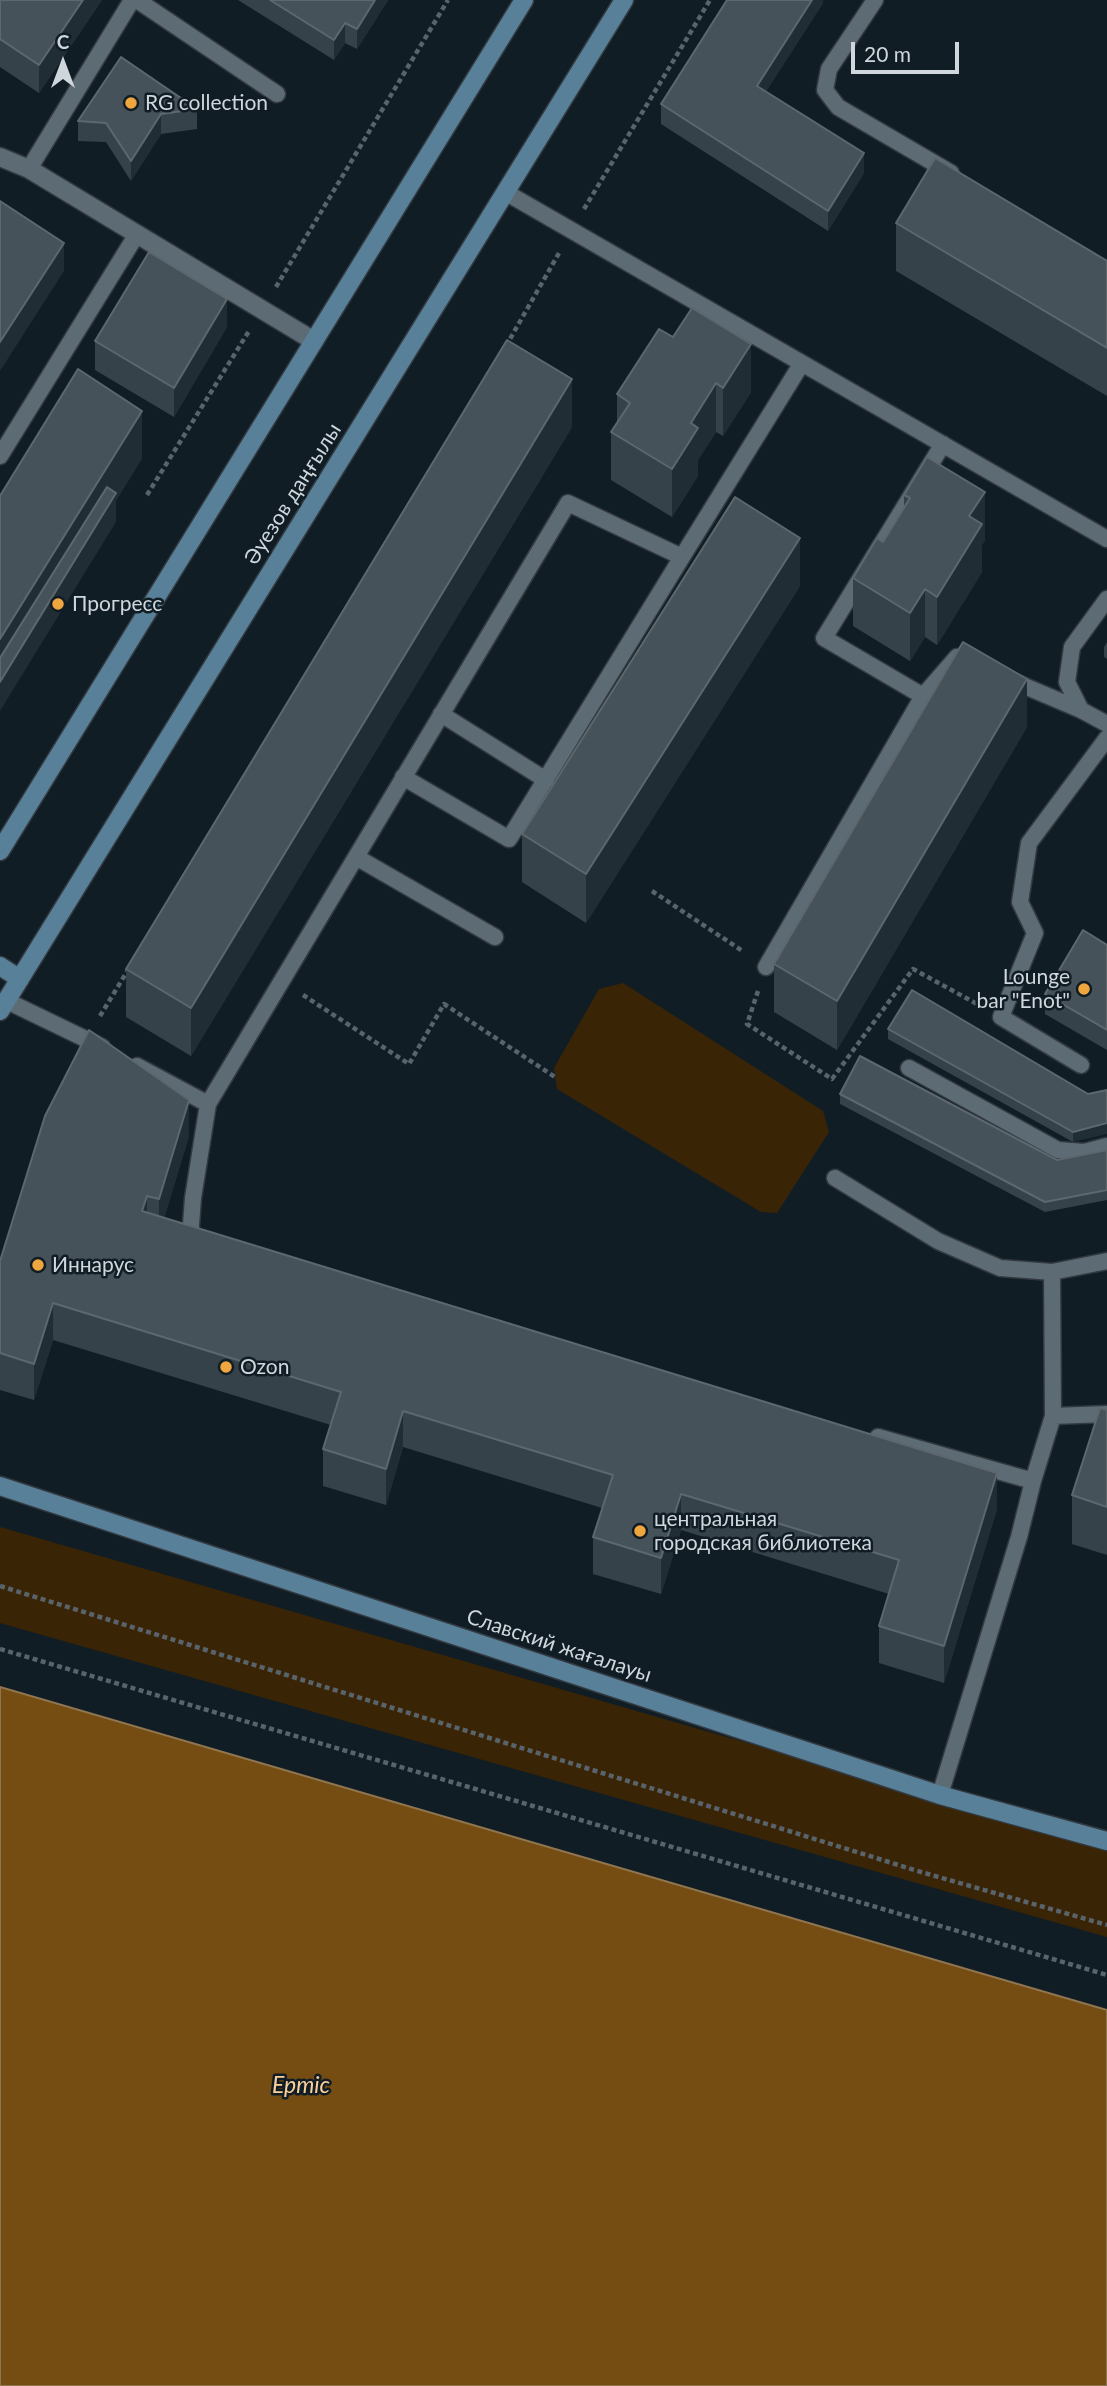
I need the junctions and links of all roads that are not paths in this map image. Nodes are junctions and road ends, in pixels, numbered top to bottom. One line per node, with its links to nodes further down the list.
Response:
1 (132, 0): 8 (lane)
2 (137, 0): 6 (lane)
3 (524, 0): 12 (street)
4 (624, 0): 10 (street, Әуезов даңғылы)
5 (875, 0): 9 (lane)
6 (277, 94)
7 (0, 157): 8 (street)
8 (29, 169): 11 (street)
9 (965, 181)
10 (505, 192): 13 (lane); 32 (street, Әуезов даңғылы)
11 (137, 234): 12 (street); 14 (lane)
12 (314, 341): 27 (street)
13 (802, 363): 15 (lane); 18 (lane)
14 (5, 436): 16 (lane)
15 (943, 444): 17 (lane); 20 (lane)
16 (0, 456)
17 (1107, 539)
18 (682, 557): 22 (lane); 26 (lane)
19 (1107, 599): 21 (lane)
20 (923, 696): 21 (lane); 31 (lane)
21 (1081, 710): 23 (lane)
22 (441, 714): 25 (lane); 26 (lane)
23 (1107, 724)
24 (1107, 738): 34 (lane)
25 (403, 777): 26 (lane); 28 (lane)
26 (545, 780)
27 (0, 851)
28 (356, 857): 29 (lane); 36 (lane)
29 (495, 937)
30 (0, 966): 32 (street)
31 (766, 967)
32 (20, 979): 33 (street, Әуезов даңғылы)
33 (3, 1006): 36 (lane)
34 (1081, 1065)
35 (909, 1068): 37 (lane)
36 (208, 1104): 39 (lane)
37 (1107, 1146)
38 (835, 1178): 41 (lane)
39 (217, 1246)
40 (1107, 1261): 41 (lane)
41 (1052, 1272): 43 (lane)
42 (1107, 1414): 43 (lane)
43 (1053, 1416): 45 (lane)
44 (859, 1431): 45 (lane)
45 (1032, 1481): 47 (lane)
46 (0, 1486): 47 (street, Славский жағалауы)
47 (940, 1795): 48 (street, Славский жағалауы)
48 (1107, 1841)

